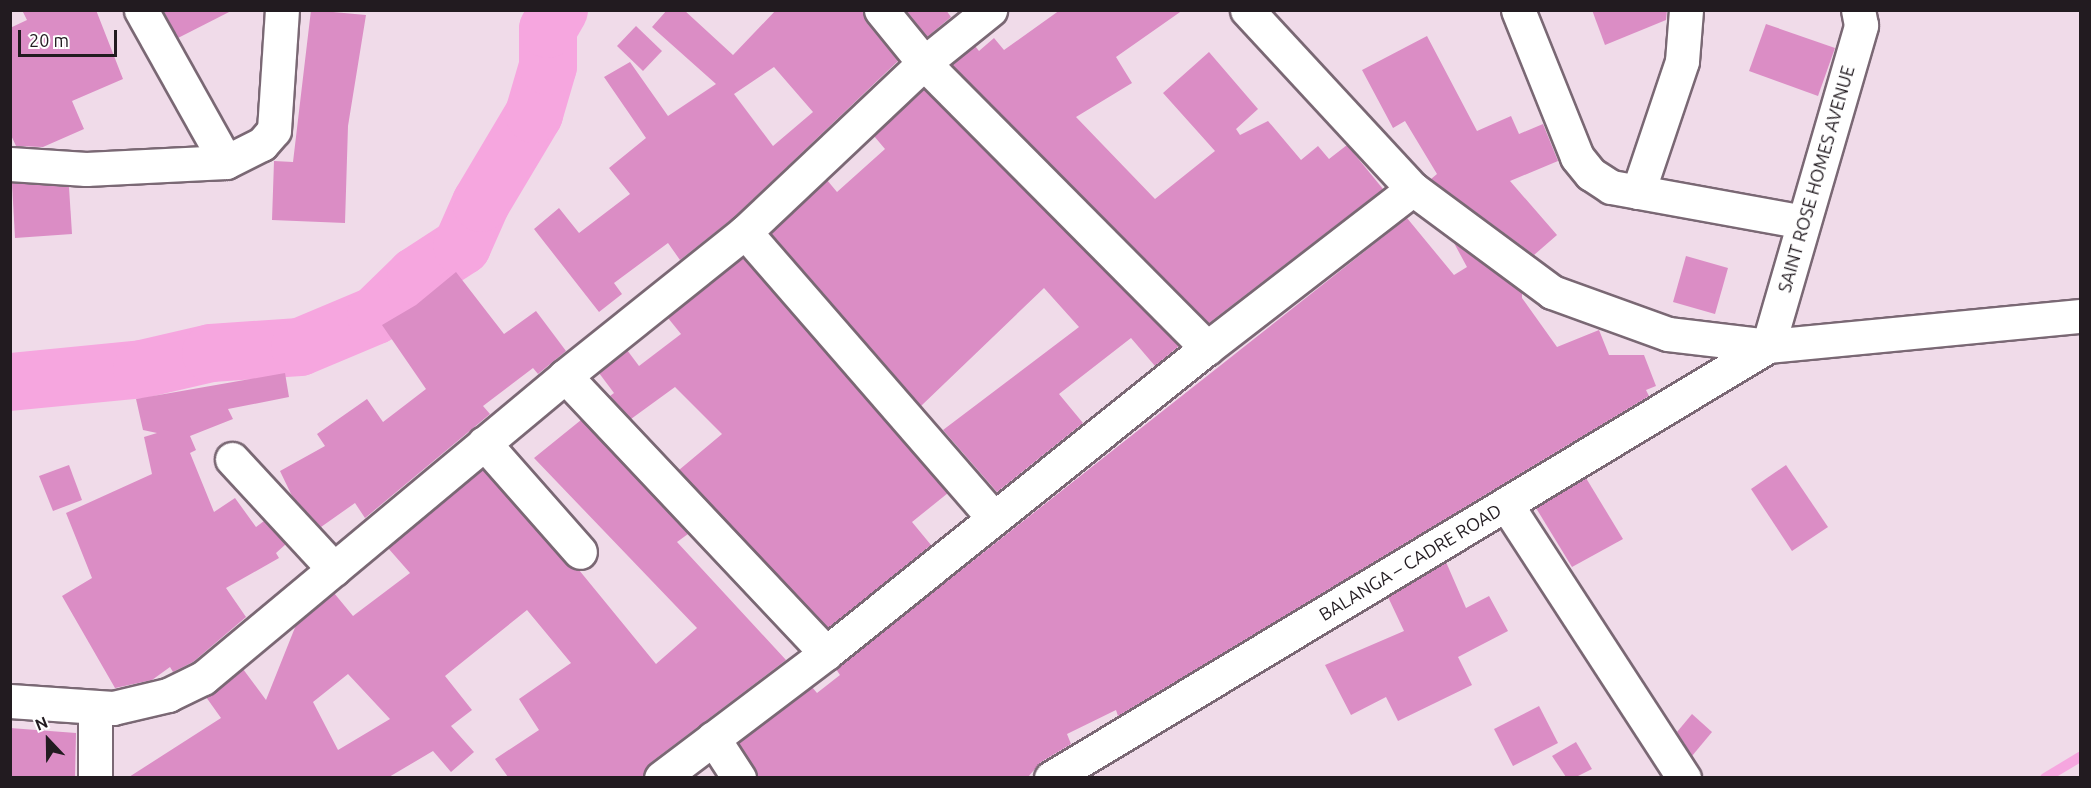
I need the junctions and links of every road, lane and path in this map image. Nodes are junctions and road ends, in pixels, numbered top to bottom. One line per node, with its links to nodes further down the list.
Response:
1 (141, 10): 10 (street)
2 (282, 10): 10 (street)
3 (880, 10): 9 (street)
4 (990, 10): 9 (street)
5 (1247, 10): 12 (street)
6 (1518, 10): 13 (street)
7 (1686, 10): 13 (street)
8 (1858, 10): 14 (street, SAINT ROSE HOMES AVENUE)
9 (924, 63): 15 (street); 18 (street)
10 (226, 162): 11 (street)
11 (10, 164)
12 (1413, 189): 17 (street); 18 (street)
13 (1638, 192): 14 (street)
14 (1803, 222): 17 (street, SAINT ROSE HOMES AVENUE)
15 (745, 232): 19 (street); 23 (street)
16 (2080, 316): 17 (street)
17 (1768, 346): 22 (street, BALANGA – CADRE ROAD)
18 (1207, 348): 23 (street)
19 (565, 375): 20 (street); 26 (street)
20 (484, 443): 24 (street); 25 (street)
21 (232, 459): 25 (street)
22 (1506, 504): 33 (street, BALANGA – CADRE ROAD); 34 (street)
23 (994, 518): 26 (street)
24 (580, 552)
25 (334, 569): 28 (street)
26 (826, 653): 29 (street)
27 (10, 701): 28 (street)
28 (95, 707): 30 (street)
29 (713, 738): 31 (street); 32 (street)
30 (95, 777)
31 (661, 777)
32 (739, 777)
33 (1052, 777)
34 (1684, 777)

